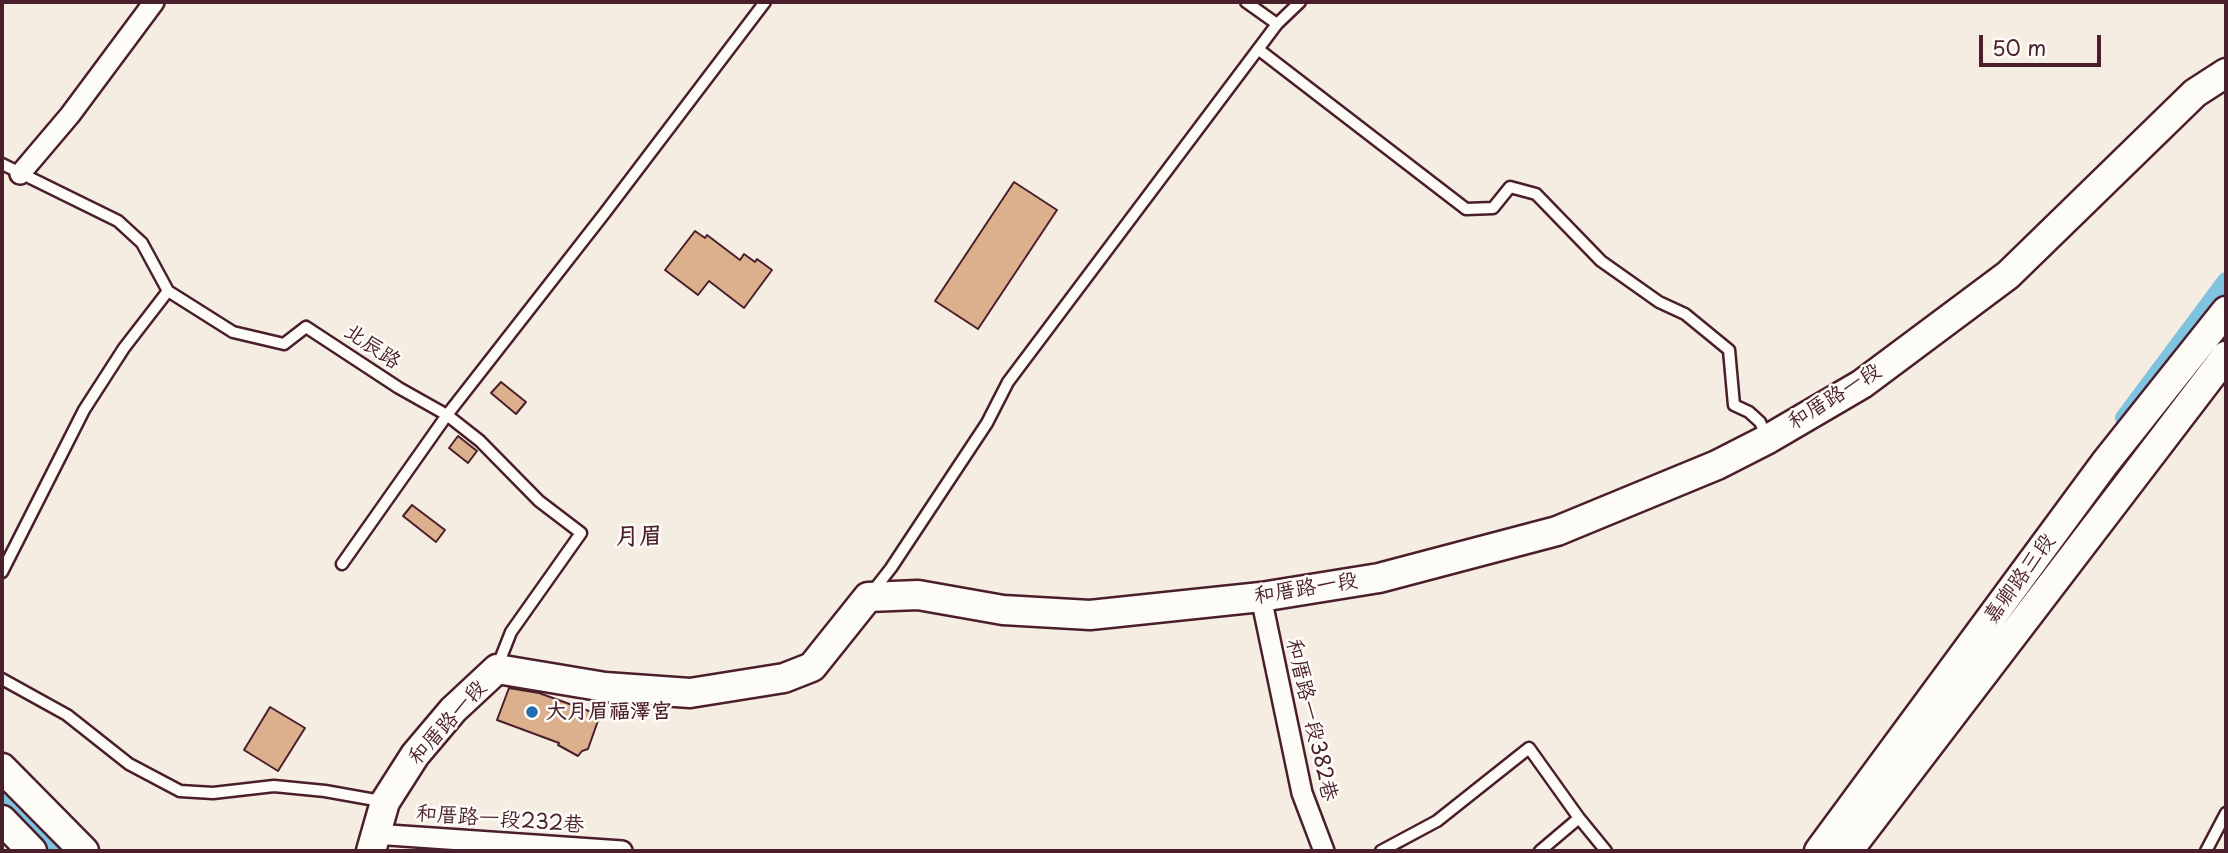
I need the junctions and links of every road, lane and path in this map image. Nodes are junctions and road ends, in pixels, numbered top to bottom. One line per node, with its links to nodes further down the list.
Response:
1 (154, 2): 9 (street)
2 (765, 2): 13 (lane)
3 (1246, 2): 5 (lane)
4 (1300, 2): 5 (lane)
5 (1278, 24): 6 (lane)
6 (1258, 49): 14 (lane); 17 (lane)
7 (2226, 73): 14 (street, 和厝路一段)
8 (2, 164): 9 (lane, 北辰路)
9 (20, 174): 10 (lane, 北辰路)
10 (168, 291): 13 (lane, 北辰路); 16 (lane)
11 (2226, 312): 34 (street, 嘉卿路三段)
12 (2226, 356): 35 (street, 嘉卿路三段)
13 (447, 415): 15 (lane); 19 (lane, 北辰路)
14 (1768, 439): 18 (street, 和厝路一段)
15 (342, 564)
16 (2, 572)
17 (868, 597): 18 (street, 和厝路一段); 19 (street, 和厝路一段)
18 (1261, 597): 30 (street, 和厝路一段382巷)
19 (497, 669): 22 (street, 和厝路一段)
20 (2, 679): 22 (lane)
21 (2, 768): 28 (street)
22 (385, 802): 26 (street, 和厝路一段)
23 (2226, 813): 36 (lane)
24 (1578, 818): 31 (lane); 32 (lane); 33 (lane)
25 (2, 820): 27 (street)
26 (373, 843): 29 (street, 和厝路一段232巷)
27 (32, 851)
28 (84, 851)
29 (622, 851)
30 (1324, 851)
31 (1381, 851)
32 (1540, 851)
33 (1606, 851)
34 (1819, 851)
35 (1848, 851)
36 (2206, 851)

